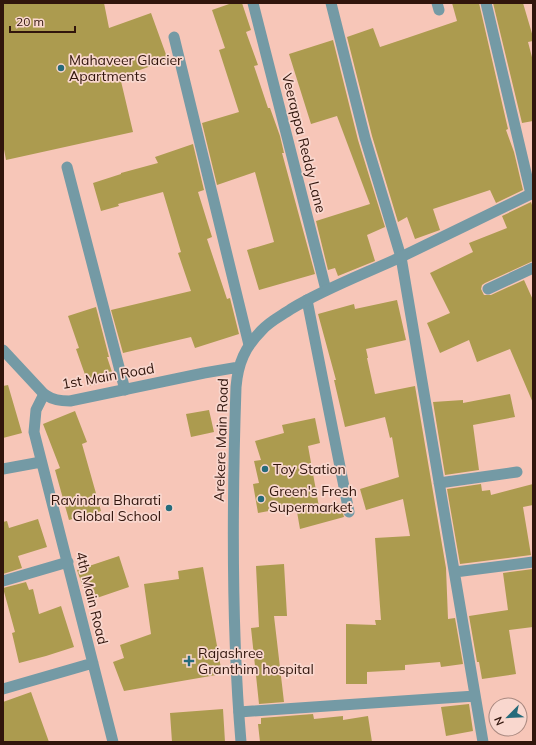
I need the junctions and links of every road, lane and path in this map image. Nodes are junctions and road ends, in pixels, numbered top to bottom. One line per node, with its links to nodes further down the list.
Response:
1 (253, 3): 10 (street, Veerappa Reddy Lane)
2 (331, 3): 7 (street)
3 (486, 3): 6 (street)
4 (174, 37): 12 (street)
5 (68, 167): 15 (street)
6 (532, 194): 7 (street, Arekere Main Road)
7 (401, 257): 10 (street, Arekere Main Road); 20 (street)
8 (533, 268): 9 (street)
9 (488, 289)
10 (326, 290): 11 (street, Arekere Main Road)
11 (306, 300): 12 (street, Arekere Main Road); 21 (street)
12 (249, 345): 14 (street, Arekere Main Road)
13 (3, 350): 16 (street, 1st Main Road)
14 (239, 367): 15 (street, 1st Main Road); 29 (street, Arekere Main Road)
15 (125, 390): 16 (street, 1st Main Road)
16 (44, 394): 17 (street, 4th Main Road)
17 (42, 462): 18 (street); 22 (street, 4th Main Road)
18 (3, 469)
19 (517, 472): 20 (street)
20 (439, 483): 24 (street)
21 (349, 512)
22 (68, 562): 25 (street); 26 (street, 4th Main Road)
23 (533, 562): 24 (street)
24 (454, 572): 28 (street)
25 (3, 581)
26 (93, 663): 27 (street); 30 (street, 4th Main Road)
27 (3, 689)
28 (476, 696): 29 (street); 32 (street)
29 (239, 712): 31 (street, Arekere Main Road)
30 (113, 742)
31 (242, 742)
32 (483, 742)

